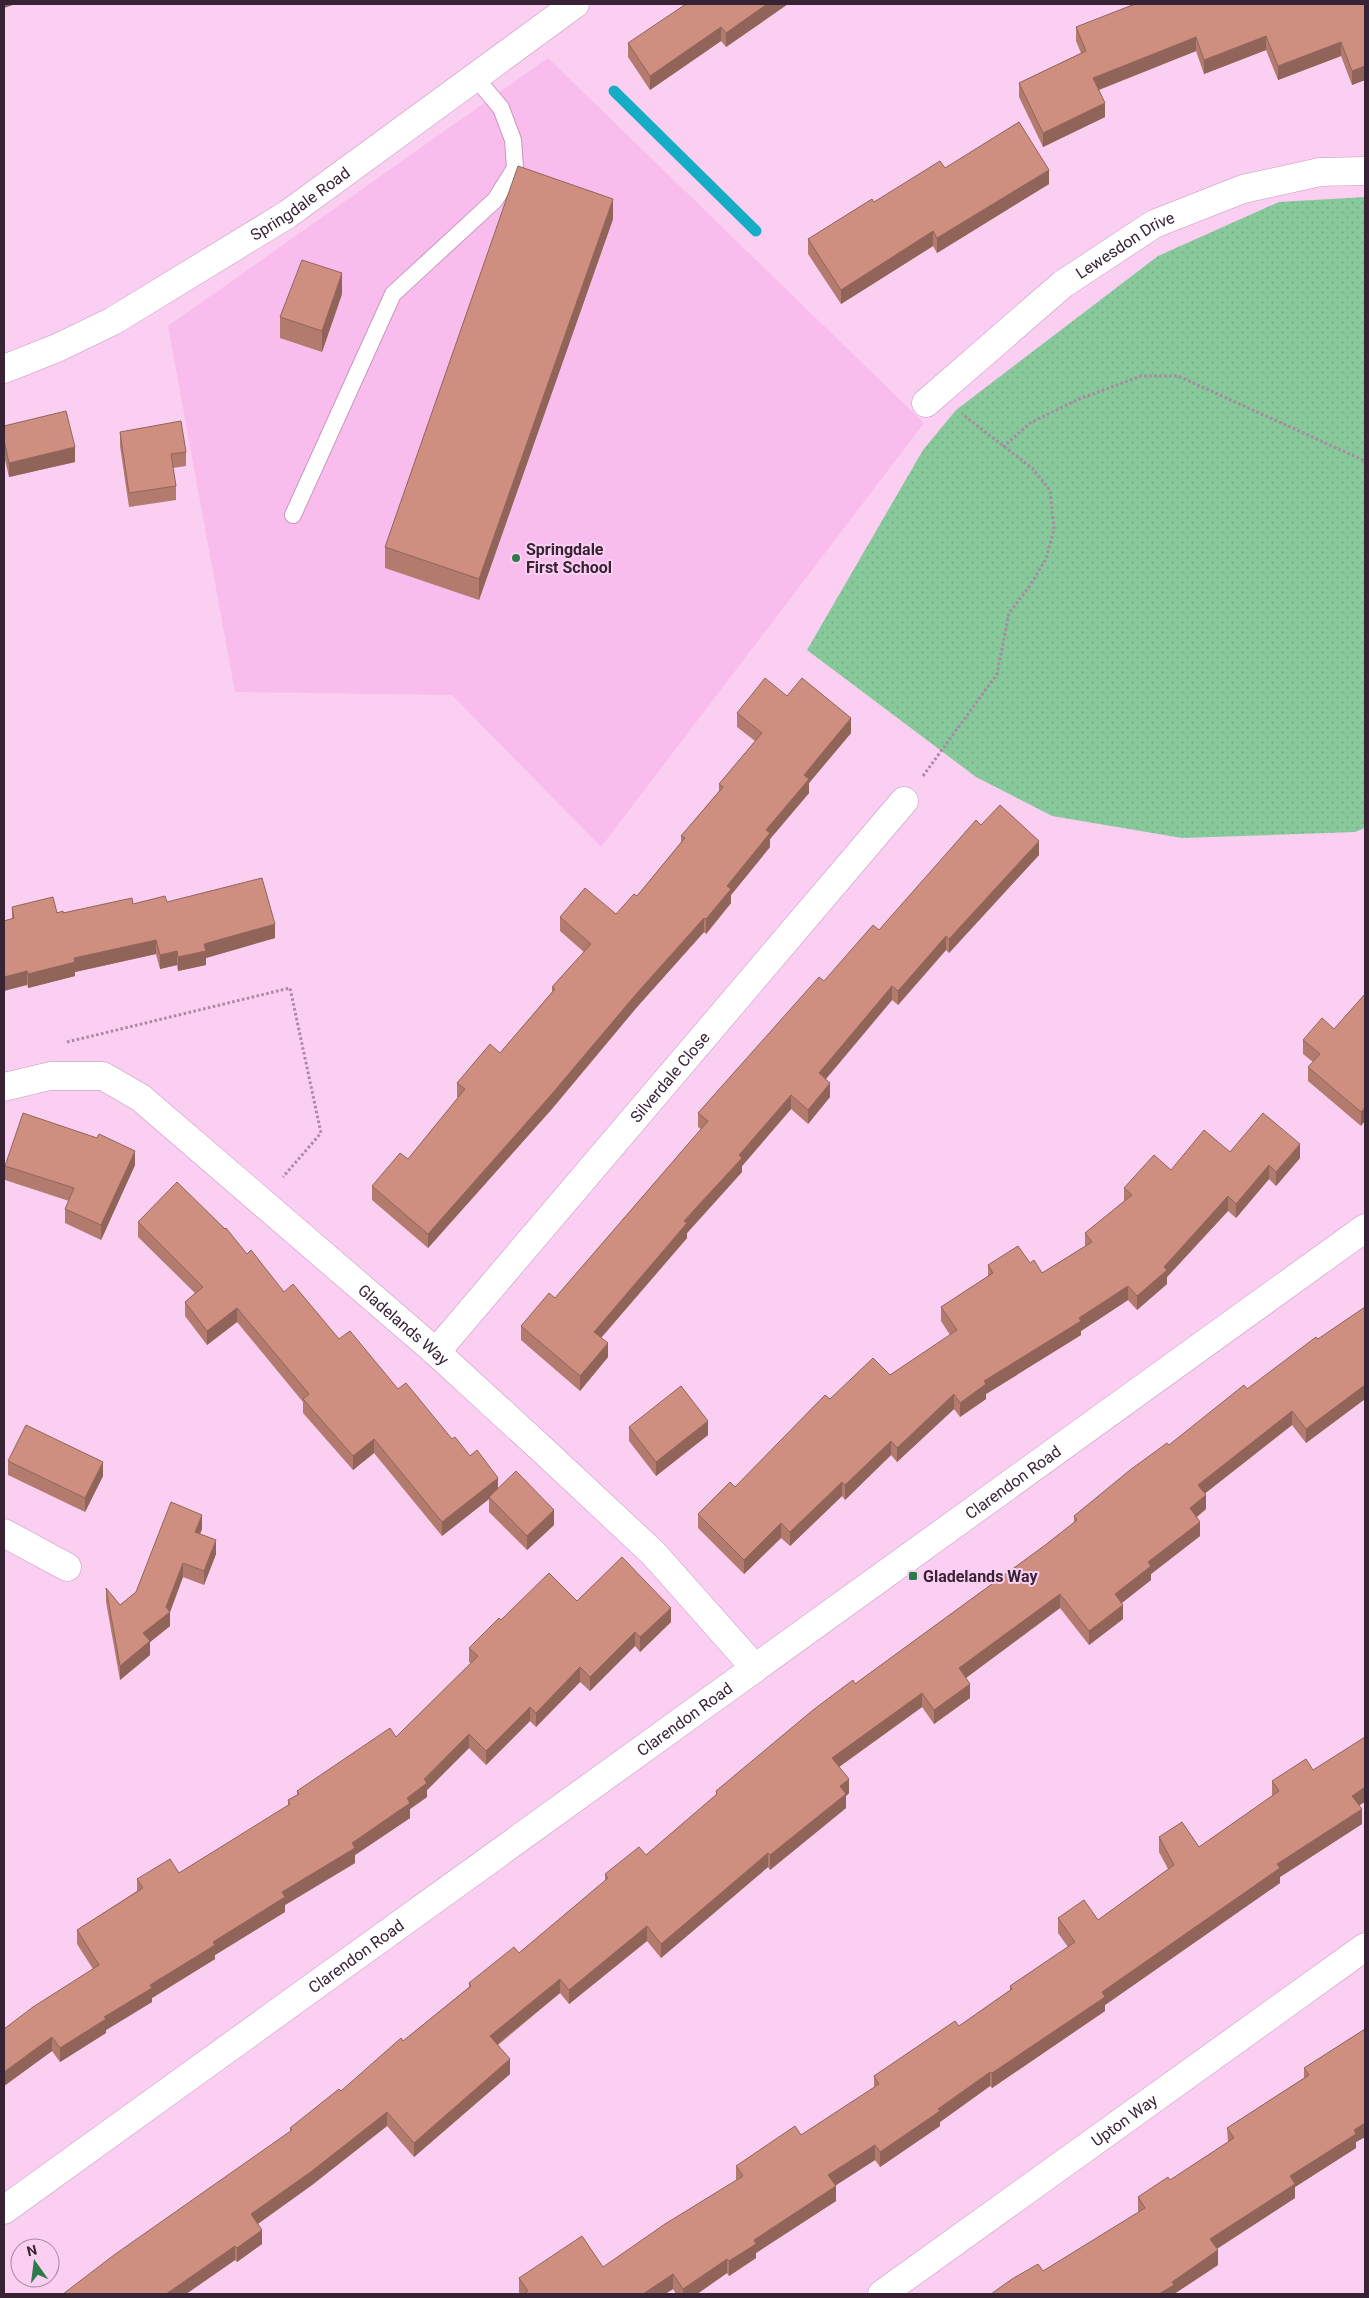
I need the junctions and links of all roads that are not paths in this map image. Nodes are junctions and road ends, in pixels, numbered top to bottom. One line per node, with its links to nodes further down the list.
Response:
1 (573, 4): 2 (street, Springdale Road)
2 (475, 77): 4 (street, Springdale Road); 6 (lane)
3 (1365, 171): 5 (street, Lewesdon Drive)
4 (4, 368)
5 (932, 397)
6 (293, 514)
7 (904, 801): 10 (street, Silverdale Close)
8 (4, 1087): 10 (street, Gladelands Way)
9 (1365, 1228): 13 (street, Clarendon Road)
10 (436, 1352): 13 (street, Gladelands Way)
11 (4, 1533): 12 (street)
12 (67, 1567)
13 (755, 1668): 15 (street, Clarendon Road)
14 (1365, 1947): 16 (street, Upton Way)
15 (4, 2210)
16 (882, 2294)

